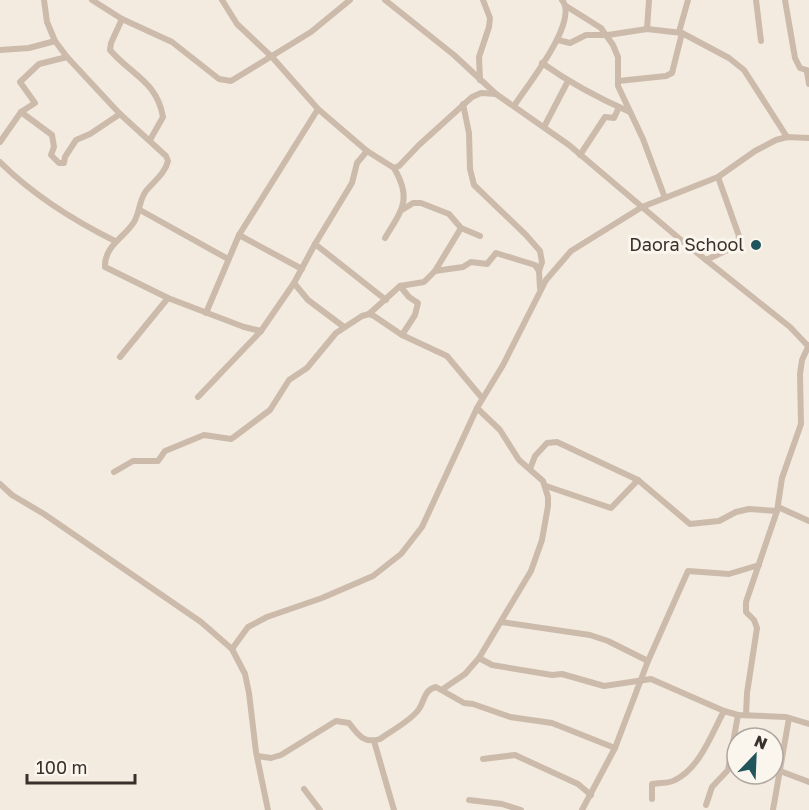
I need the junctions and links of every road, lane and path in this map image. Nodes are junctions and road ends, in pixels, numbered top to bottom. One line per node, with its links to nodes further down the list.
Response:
1 (44, 0): 18 (street)
2 (92, 0): 14 (street)
3 (222, 0): 23 (street)
4 (350, 0): 23 (street)
5 (385, 0): 13 (street)
6 (397, 0): 13 (street)
7 (483, 0): 26 (street)
8 (649, 0): 15 (street)
9 (688, 0): 16 (street)
10 (756, 0): 20 (street)
11 (786, 1): 25 (street)
12 (566, 2): 17 (street); 19 (street)
13 (394, 9): 26 (street)
14 (122, 19): 23 (street); 41 (street)
15 (647, 29): 16 (street); 17 (street)
16 (681, 33): 28 (street); 39 (street)
17 (608, 35): 19 (street); 28 (street)
18 (55, 40): 21 (street); 22 (street)
19 (558, 40): 24 (street)
20 (761, 41)
21 (0, 50)
22 (67, 57): 35 (street); 37 (street)
23 (272, 57): 34 (street)
24 (542, 63): 27 (street); 32 (street)
25 (808, 72): 29 (street)
26 (480, 81): 30 (street)
27 (568, 81): 33 (street); 38 (street)
28 (618, 81): 36 (street)
29 (809, 84)
30 (496, 94): 31 (street); 32 (street)
31 (463, 104): 46 (street); 62 (street)
32 (514, 106): 38 (street)
33 (619, 107): 36 (street); 44 (street)
34 (318, 110): 43 (street); 53 (street)
35 (21, 111): 37 (street); 42 (street)
36 (630, 111): 48 (street)
37 (120, 114): 41 (street)
38 (544, 128): 44 (street)
39 (787, 136): 40 (street); 47 (street)
40 (809, 138)
41 (150, 140): 50 (street)
42 (0, 142)
43 (368, 151): 46 (street); 57 (street)
44 (580, 155): 49 (street)
45 (0, 162): 56 (street)
46 (394, 168): 51 (street)
47 (718, 177): 48 (street); 59 (street)
48 (665, 198): 49 (street)
49 (642, 207): 59 (street); 65 (street)
50 (140, 210): 56 (street); 58 (street)
51 (402, 210): 52 (street); 55 (street)
52 (461, 228): 54 (street); 61 (street)
53 (239, 235): 58 (street); 60 (street)
54 (480, 236)
55 (385, 238)
56 (115, 241): 66 (street)
57 (315, 244): 60 (street); 67 (street)
58 (228, 260): 68 (street)
59 (706, 260): 73 (street)
60 (302, 269): 63 (street)
61 (435, 271): 62 (street); 64 (street)
62 (539, 271): 65 (street)
63 (294, 283): 70 (street); 71 (street)
64 (400, 286): 67 (street); 72 (street)
65 (540, 289): 76 (street)
66 (168, 298): 68 (street); 74 (street)
67 (386, 300): 69 (street)
68 (206, 313): 71 (street)
69 (369, 314): 70 (street); 72 (street)
70 (344, 327): 79 (street)
71 (261, 331): 75 (street)
72 (402, 335): 76 (street)
73 (809, 346): 83 (street)
74 (120, 357)
75 (198, 397)
76 (482, 398): 77 (street)
77 (477, 408): 78 (street); 87 (street)
78 (530, 469): 80 (street); 82 (street)
79 (114, 472)
80 (638, 480): 82 (street); 83 (street)
81 (0, 484): 87 (street)
82 (546, 486): 86 (street)
83 (778, 509): 84 (street); 85 (street)
84 (809, 521)
85 (759, 565): 89 (street); 94 (street)
86 (501, 621): 88 (street); 89 (street)
87 (232, 649): 100 (street)
88 (479, 658): 90 (street); 91 (street)
89 (648, 661): 90 (street)
90 (641, 681): 92 (street); 99 (street)
91 (443, 690): 97 (street); 99 (street)
92 (724, 711): 93 (street); 107 (street)
93 (738, 715): 94 (street); 109 (street)
94 (746, 715): 95 (street)
95 (789, 718): 96 (street); 98 (street)
96 (809, 724)
97 (374, 741): 100 (street); 113 (street)
98 (785, 742)
99 (615, 747): 106 (street)
100 (257, 756): 111 (street)
101 (483, 759): 106 (street)
102 (785, 773): 103 (street)
103 (809, 782)
104 (777, 786): 115 (street)
105 (304, 789): 112 (street)
106 (591, 795): 110 (street)
107 (652, 799)
108 (469, 800): 114 (street)
109 (706, 805)
110 (584, 809)
111 (268, 810)
112 (320, 810)
113 (394, 810)
114 (521, 810)
115 (773, 810)

